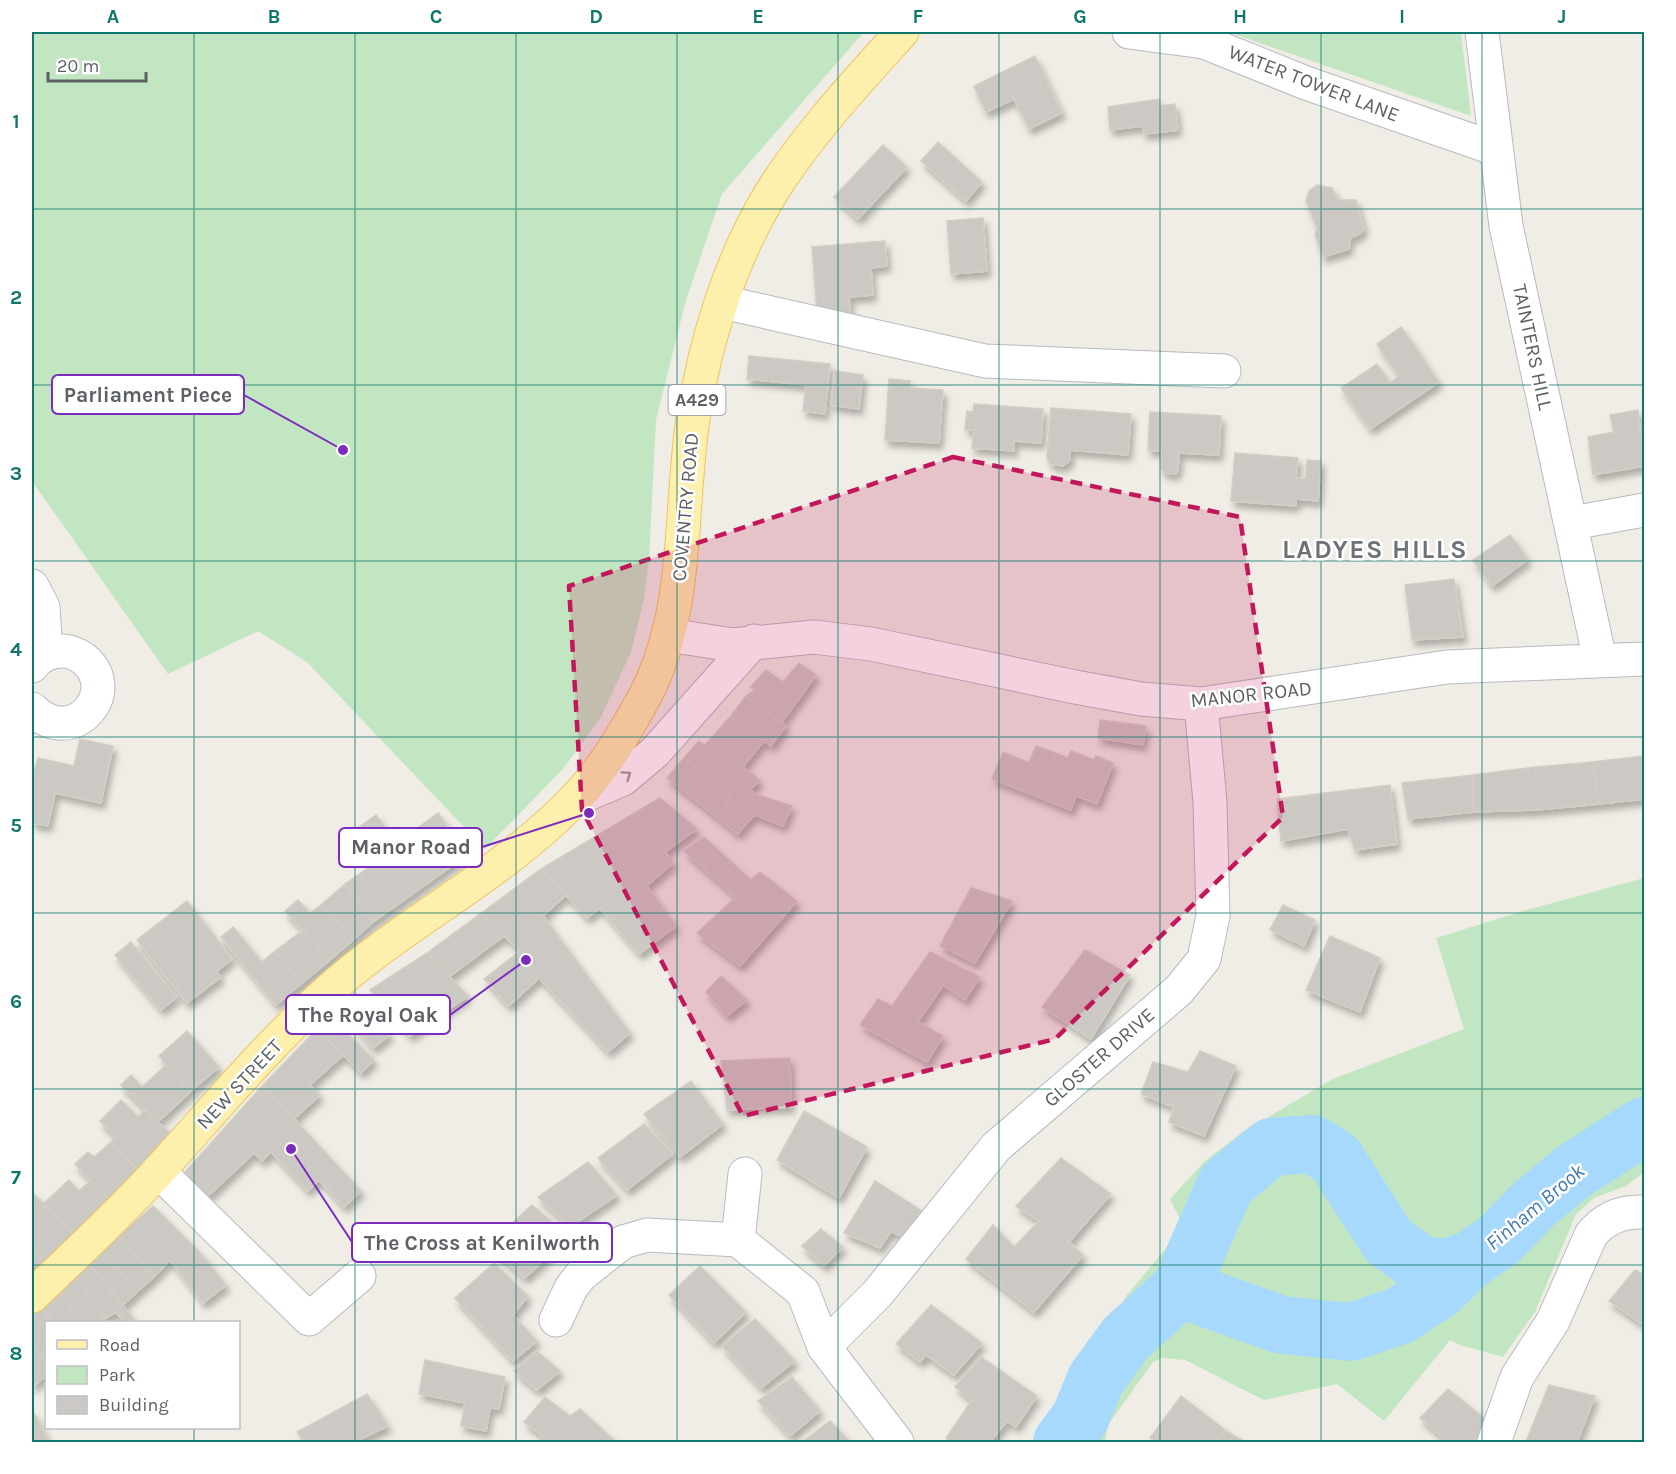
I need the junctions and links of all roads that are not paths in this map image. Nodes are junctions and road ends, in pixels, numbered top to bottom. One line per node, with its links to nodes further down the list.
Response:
1 (902, 32): 5 (main road, COVENTRY ROAD / A429)
2 (1129, 32): 4 (street, WATER TOWER LANE)
3 (1482, 32): 4 (street, TAINTERS HILL)
4 (1497, 149): 8 (street, TAINTERS HILL)
5 (722, 302): 6 (street); 10 (main road, COVENTRY ROAD / A429)
6 (1224, 371)
7 (1644, 510): 8 (street)
8 (1572, 523): 14 (street, TAINTERS HILL)
9 (32, 586): 13 (street)
10 (668, 635): 11 (street, MANOR ROAD); 17 (main road, COVENTRY ROAD / A429)
11 (754, 641): 15 (street, MANOR ROAD); 17 (street, one-way to 11)
12 (1644, 659): 14 (street, MANOR ROAD)
13 (39, 660): 16 (street)
14 (1600, 660): 15 (street, MANOR ROAD)
15 (1201, 704): 25 (street, GLOSTER DRIVE)
16 (32, 709)
17 (574, 800): 18 (main road, NEW STREET / A429)
18 (158, 1171): 22 (street); 23 (main road, NEW STREET / A429)
19 (745, 1174): 21 (street)
20 (1644, 1212): 27 (street)
21 (738, 1240): 24 (street); 25 (street)
22 (360, 1276)
23 (32, 1296)
24 (556, 1320)
25 (824, 1347): 26 (street)
26 (897, 1443)
27 (1494, 1443)

